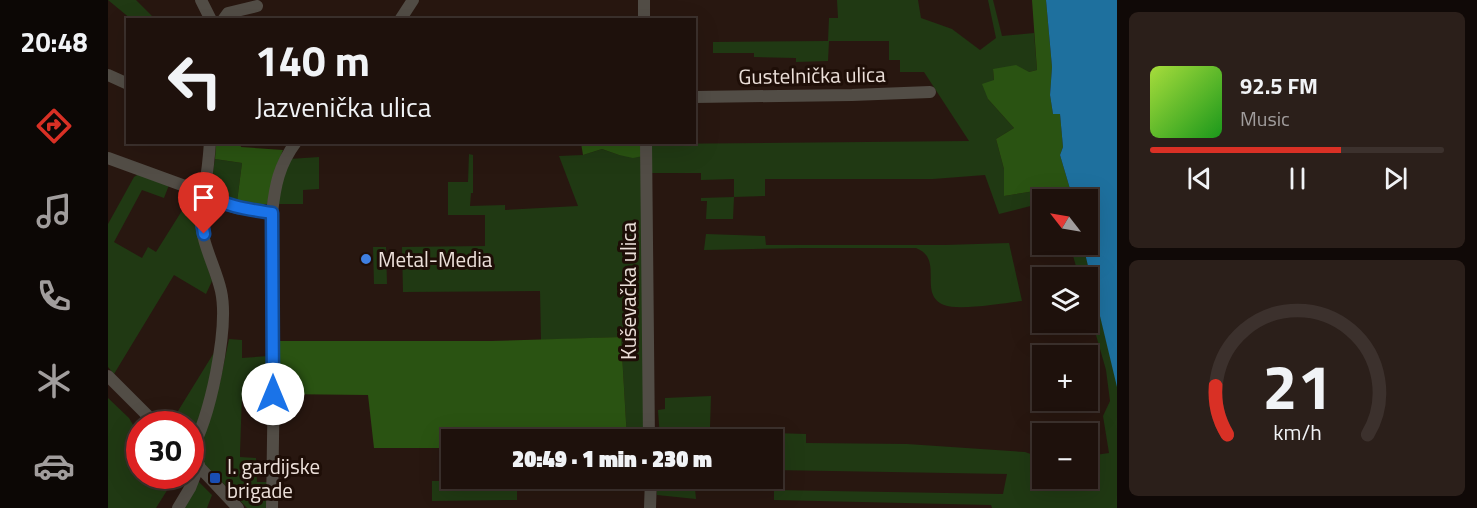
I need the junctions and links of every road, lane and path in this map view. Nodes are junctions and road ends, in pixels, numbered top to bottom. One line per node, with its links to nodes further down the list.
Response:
1 (201, 0): 5 (street)
2 (413, 0): 8 (street)
3 (644, 0): 9 (street)
4 (256, 3): 6 (street); 7 (street)
5 (209, 18)
6 (224, 18)
7 (260, 18)
8 (401, 18)
9 (644, 18)
10 (108, 75): 11 (street)
11 (126, 83)
12 (930, 92): 13 (street, Gustelnička ulica)
13 (696, 97)
14 (210, 144): 18 (street)
15 (295, 144): 19 (street)
16 (646, 144): 23 (street, Kuševačka ulica)
17 (108, 158): 18 (street)
18 (204, 193): 19 (street); 22 (street)
19 (272, 213): 29 (street)
20 (108, 376): 21 (street)
21 (143, 411)
22 (204, 419)
23 (649, 429)
24 (204, 471): 28 (street)
25 (189, 489): 27 (street)
26 (651, 489): 30 (street)
27 (178, 508)
28 (238, 508)
29 (272, 508)
30 (650, 508)

